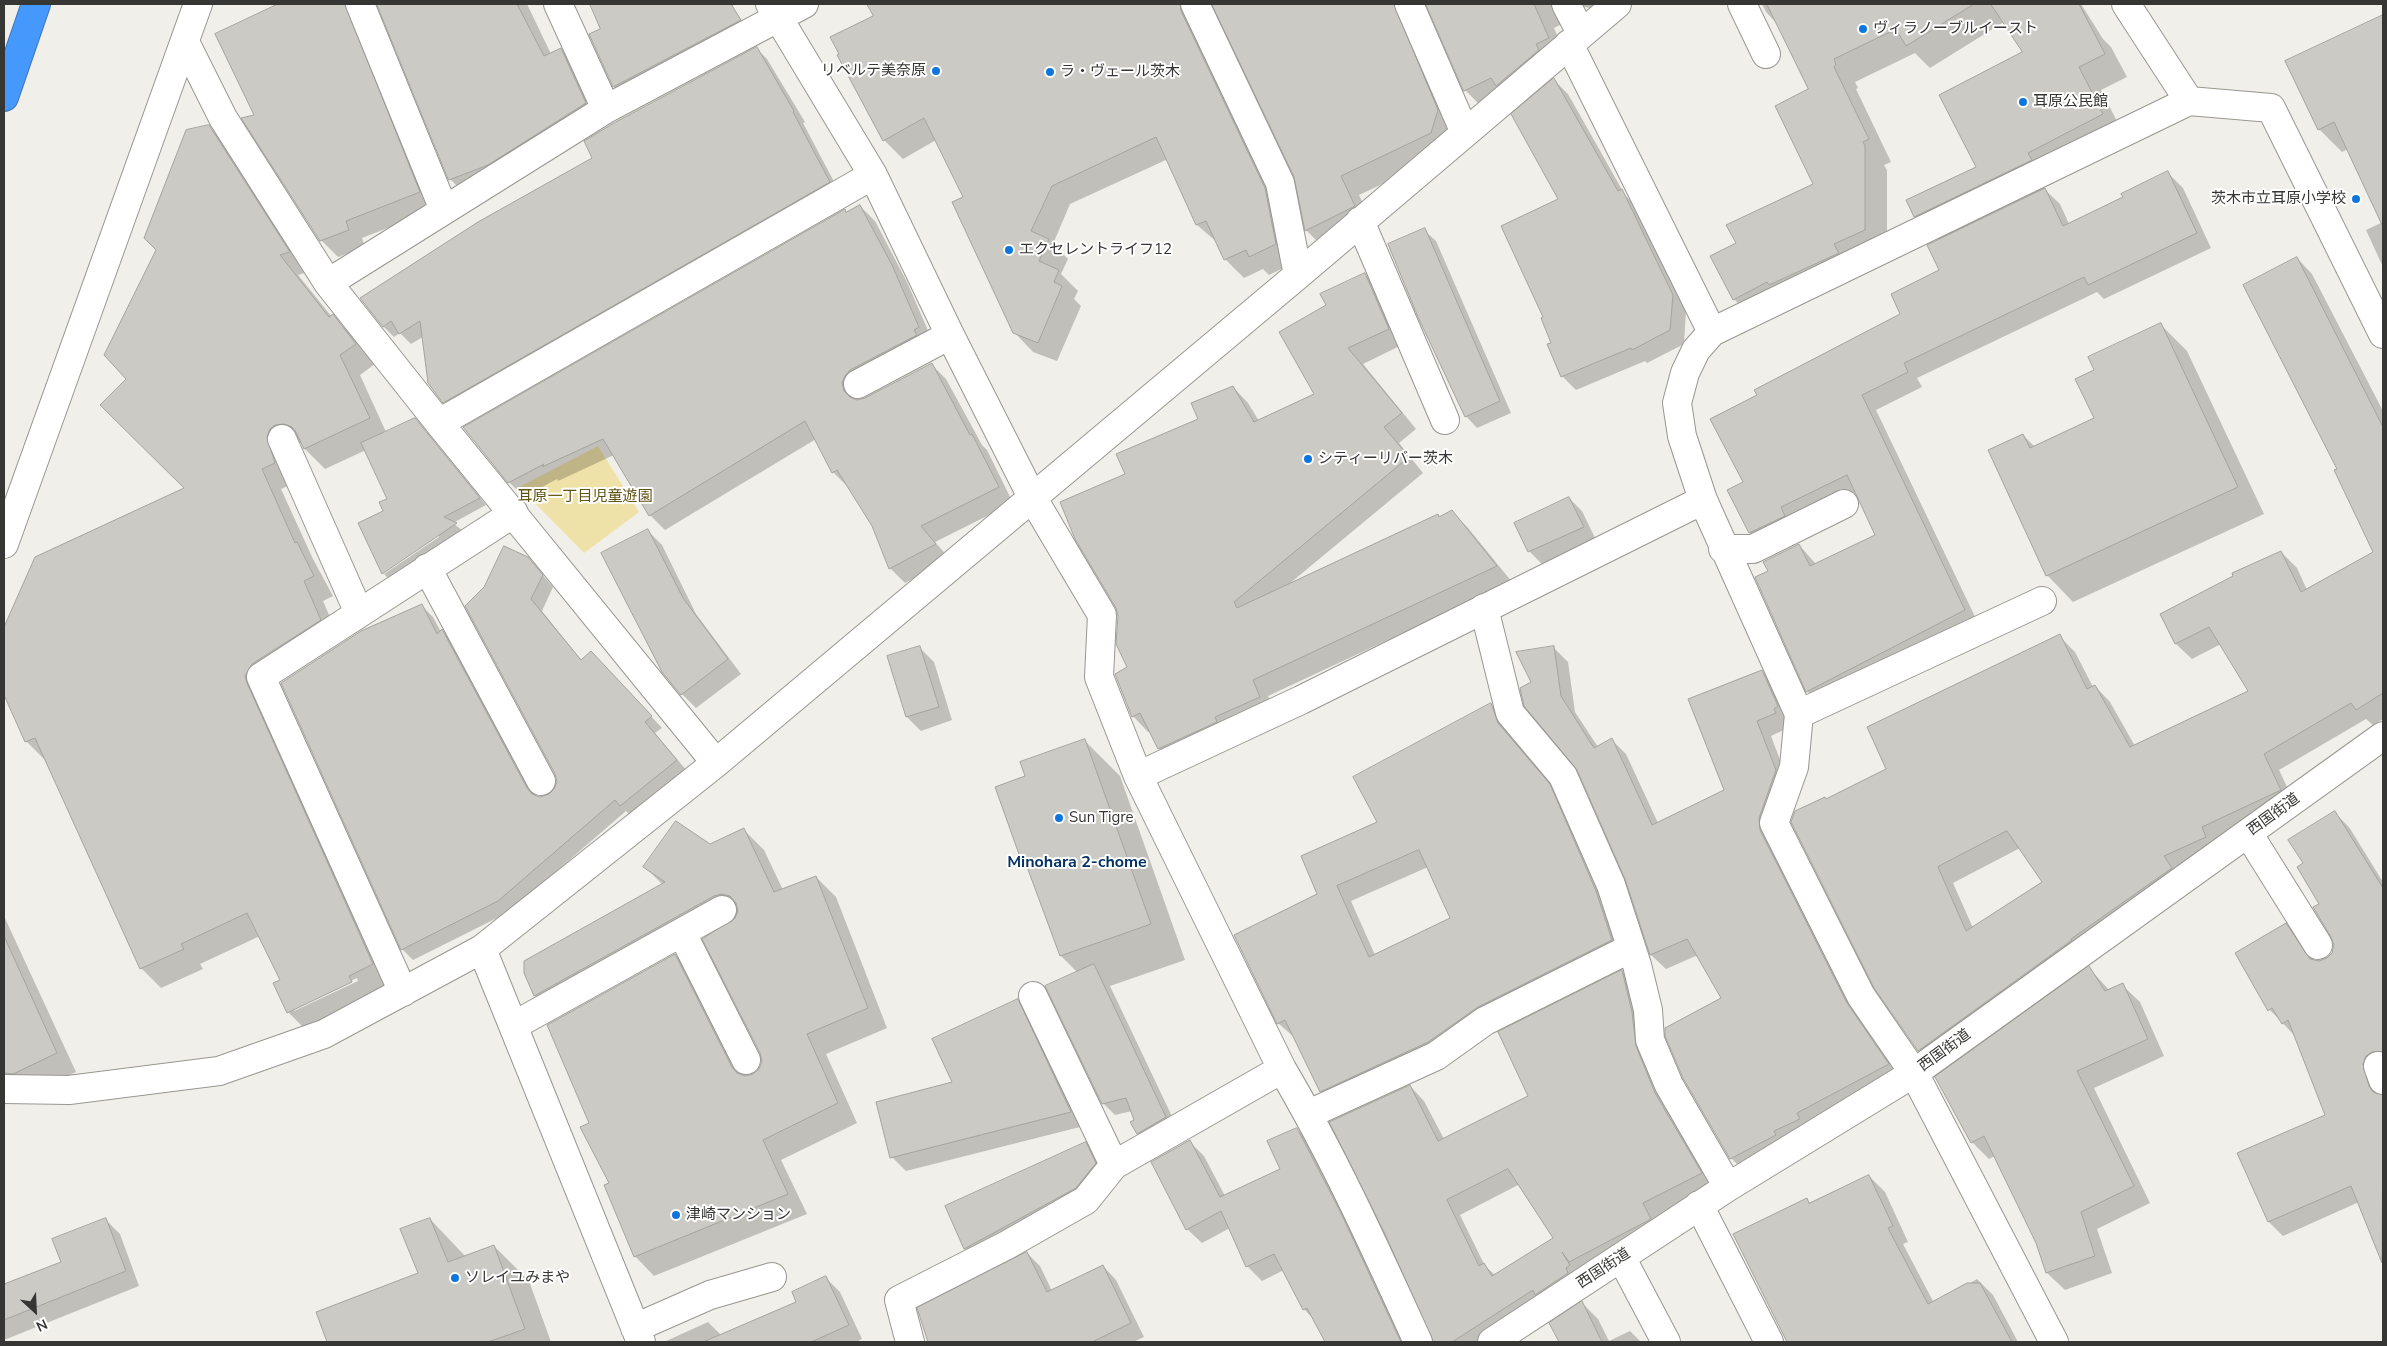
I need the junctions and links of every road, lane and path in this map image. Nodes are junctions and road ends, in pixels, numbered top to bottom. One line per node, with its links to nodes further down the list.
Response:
1 (36, 4): 16 (highway)
2 (198, 4): 14 (street)
3 (360, 4): 21 (street)
4 (558, 4): 18 (street)
5 (804, 4): 12 (street)
6 (1195, 4): 23 (street)
7 (1408, 4): 19 (street)
8 (1566, 4): 13 (street)
9 (1617, 4): 13 (street)
10 (1742, 4): 15 (street)
11 (2126, 4): 17 (street)
12 (773, 10): 18 (street); 20 (street)
13 (1575, 39): 19 (street); 25 (street)
14 (185, 42): 24 (street); 36 (street)
15 (1766, 54)
16 (4, 97)
17 (2189, 101): 25 (street); 26 (street)
18 (606, 109): 21 (street)
19 (1465, 133): 22 (street)
20 (873, 175): 27 (street); 30 (street)
21 (444, 210): 24 (street)
22 (1360, 221): 23 (street); 29 (street)
23 (1298, 275): 32 (street)
24 (328, 282): 30 (street)
25 (1712, 332): 33 (street)
26 (2383, 334)
27 (950, 335): 28 (street); 32 (street)
28 (858, 384)
29 (1446, 420)
30 (439, 423): 35 (street)
31 (282, 439): 41 (street)
32 (1032, 497): 44 (street); 45 (street)
33 (1703, 500): 37 (street); 40 (street)
34 (1844, 504): 37 (street)
35 (514, 512): 38 (street); 44 (street)
36 (4, 544)
37 (1723, 549): 42 (street)
38 (427, 568): 41 (street); 46 (street)
39 (2042, 601): 42 (street)
40 (1484, 608): 45 (street); 51 (street)
41 (359, 613): 53 (street)
42 (1799, 714): 58 (street)
43 (2383, 736): 47 (street, 西国街道)
44 (716, 763): 52 (street)
45 (1138, 776): 57 (street)
46 (541, 781)
47 (2248, 833): 50 (street); 58 (street, 西国街道)
48 (722, 910): 49 (street)
49 (682, 933): 55 (street); 56 (street)
50 (2318, 945)
51 (1631, 948): 60 (street); 62 (street)
52 (482, 949): 53 (street); 55 (street)
53 (403, 992): 59 (street)
54 (1034, 996): 61 (street)
55 (513, 1026): 66 (street)
56 (746, 1060)
57 (1282, 1069): 60 (street); 61 (street)
58 (1914, 1073): 62 (street, 西国街道); 72 (street)
59 (4, 1089)
60 (1308, 1114): 68 (street)
61 (1114, 1165): 67 (street)
62 (1728, 1187): 63 (street, 西国街道)
63 (1699, 1205): 64 (street, 西国街道); 71 (street)
64 (1621, 1257): 69 (street, 西国街道); 70 (street)
65 (772, 1276): 66 (street)
66 (638, 1335)
67 (910, 1342)
68 (1418, 1342)
69 (1492, 1342)
70 (1666, 1342)
71 (1769, 1342)
72 (2054, 1342)

